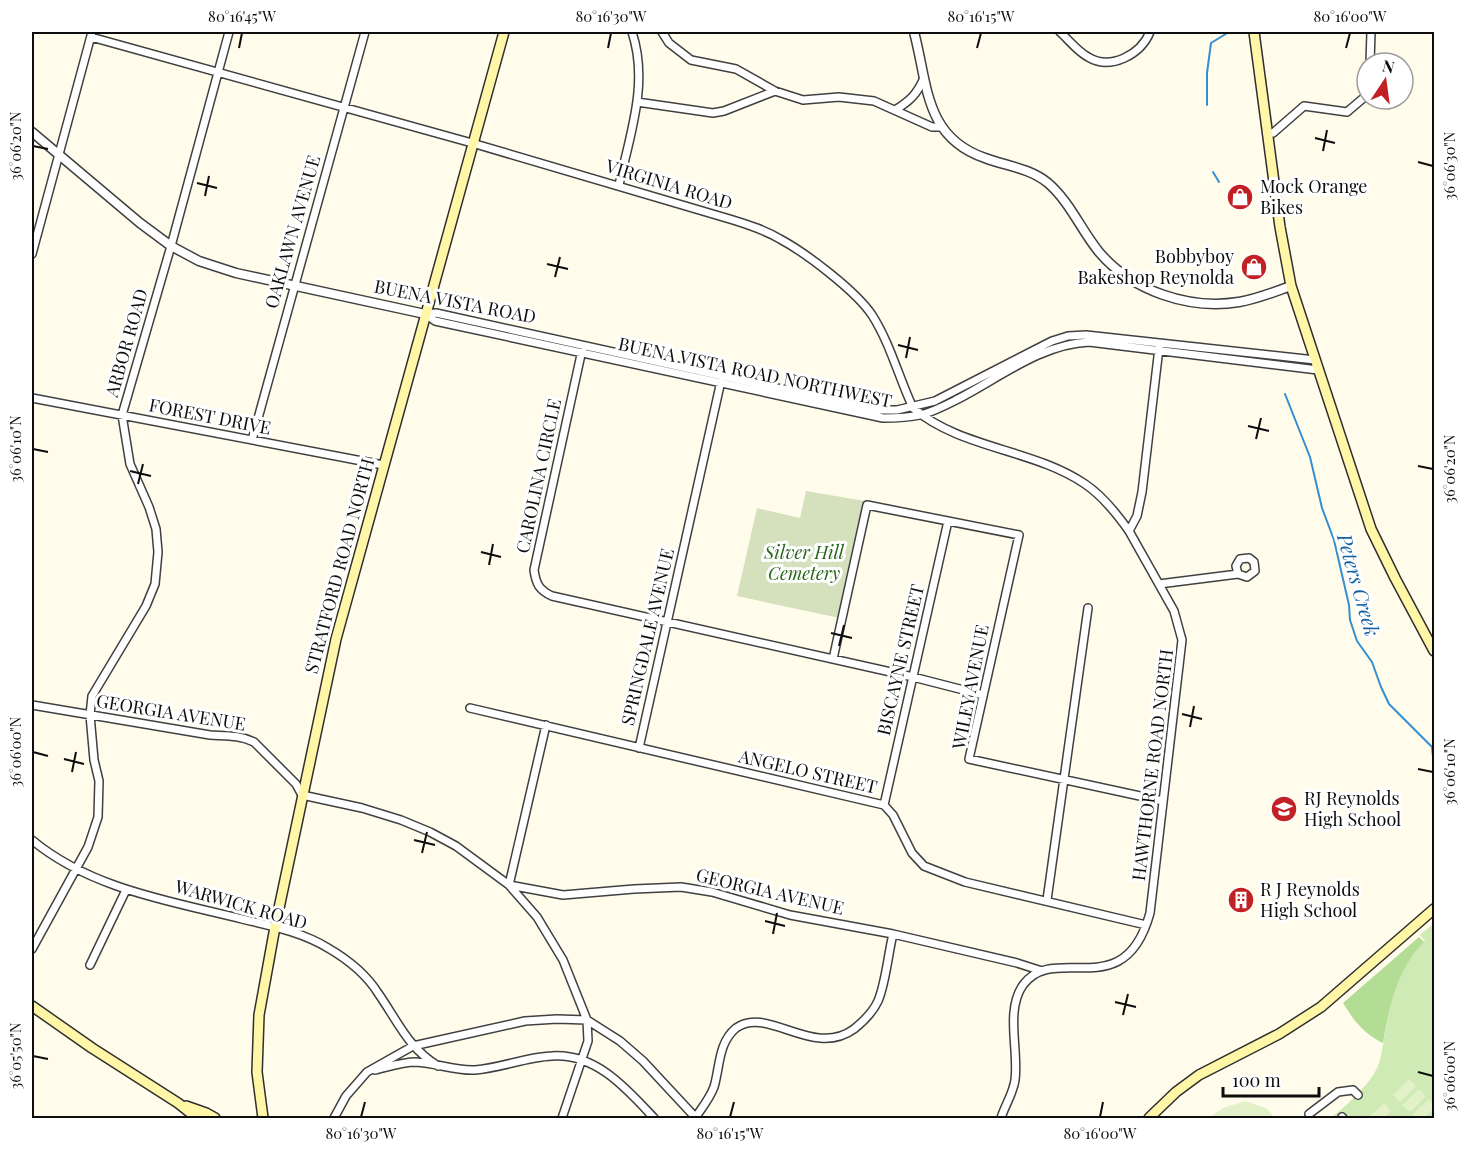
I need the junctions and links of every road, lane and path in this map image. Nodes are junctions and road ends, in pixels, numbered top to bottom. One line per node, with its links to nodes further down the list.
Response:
1 (229, 32): 13 (street, ARBOR ROAD)
2 (365, 32): 18 (street, OAKLAWN AVENUE)
3 (504, 32): 23 (main road, STRATFORD ROAD NORTH)
4 (632, 32): 16 (street)
5 (662, 32): 15 (street)
6 (914, 32): 14 (street)
7 (1060, 32): 8 (street)
8 (1150, 32)
9 (1254, 32): 22 (main road)
10 (1371, 32): 12 (street)
11 (91, 34): 13 (street, VIRGINIA ROAD); 24 (street)
12 (1370, 51)
13 (217, 71): 18 (street, VIRGINIA ROAD); 26 (street, ARBOR ROAD)
14 (924, 78): 19 (street); 20 (street)
15 (775, 92): 16 (street); 19 (street)
16 (638, 102): 25 (street)
17 (1355, 105): 22 (street)
18 (344, 107): 23 (street, VIRGINIA ROAD); 28 (street, OAKLAWN AVENUE)
19 (895, 110): 20 (street)
20 (941, 127): 29 (street)
21 (32, 132): 24 (street, BUENA VISTA ROAD)
22 (1267, 134): 29 (main road)
23 (472, 143): 25 (street, VIRGINIA ROAD); 30 (main road, STRATFORD ROAD NORTH)
24 (58, 154): 26 (street, BUENA VISTA ROAD); 27 (street)
25 (619, 185): 37 (street, VIRGINIA ROAD)
26 (171, 246): 28 (street, BUENA VISTA ROAD); 38 (street, ARBOR ROAD)
27 (32, 254)
28 (294, 285): 30 (street, BUENA VISTA ROAD); 40 (street, OAKLAWN AVENUE)
29 (1291, 286): 33 (main road)
30 (424, 314): 32 (street, BUENA VISTA ROAD); 41 (main road, STRATFORD ROAD NORTH)
31 (1159, 346): 33 (street, BUENA VISTA ROAD NORTHWEST); 34 (street, BUENA VISTA ROAD NORTHWEST); 37 (street, BUENA VISTA ROAD NORTHWEST); 39 (street, BUENA VISTA ROAD NORTHWEST); 43 (street)
32 (582, 349): 35 (street, BUENA VISTA ROAD); 47 (street, CAROLINA CIRCLE)
33 (1315, 360): 34 (main road)
34 (1318, 370): 48 (main road)
35 (721, 380): 37 (street, BUENA VISTA ROAD); 39 (street, BUENA VISTA ROAD NORTHWEST); 47 (street, SPRINGDALE AVENUE)
36 (32, 398): 38 (street, FOREST DRIVE)
37 (913, 408): 39 (street, VIRGINIA ROAD)
38 (122, 415): 40 (street, FOREST DRIVE); 54 (street, ARBOR ROAD)
39 (922, 415): 43 (street, VIRGINIA ROAD)
40 (252, 440): 41 (street, FOREST DRIVE)
41 (383, 465): 58 (main road, STRATFORD ROAD NORTH)
42 (948, 521): 49 (street); 50 (street, BISCAYNE STREET); 51 (street, WILEY AVENUE)
43 (1129, 531): 45 (street, HAWTHORNE ROAD NORTH)
44 (1238, 574): 45 (street)
45 (1159, 584): 59 (street, HAWTHORNE ROAD NORTH)
46 (1088, 608): 57 (street)
47 (668, 623): 49 (street, CAROLINA CIRCLE); 56 (street, SPRINGDALE AVENUE)
48 (1434, 651)
49 (833, 659): 50 (street, CAROLINA CIRCLE)
50 (913, 676): 51 (street, CAROLINA CIRCLE); 60 (street, BISCAYNE STREET)
51 (983, 694): 57 (street, WILEY AVENUE)
52 (32, 705): 54 (street, GEORGIA AVENUE)
53 (470, 708): 55 (street, SPRINGDALE AVENUE)
54 (90, 715): 58 (street, GEORGIA AVENUE); 62 (street, ARBOR ROAD)
55 (546, 725): 56 (street, SPRINGDALE AVENUE); 63 (street)
56 (639, 748): 60 (street, ANGELO STREET)
57 (1064, 779): 59 (street, WILEY AVENUE); 65 (street)
58 (302, 795): 63 (street, GEORGIA AVENUE); 68 (main road, STRATFORD ROAD NORTH)
59 (1162, 801): 67 (street, HAWTHORNE ROAD NORTH)
60 (884, 805): 65 (street, ANGELO STREET)
61 (32, 840): 62 (street, WARWICK ROAD)
62 (76, 870): 64 (street, WARWICK ROAD); 70 (street, ARBOR ROAD)
63 (509, 885): 69 (street, GEORGIA AVENUE); 74 (street)
64 (126, 890): 68 (street, WARWICK ROAD); 71 (street)
65 (1047, 900): 67 (street, ANGELO STREET)
66 (1434, 909): 90 (main road)
67 (1146, 924): 72 (street, HAWTHORNE ROAD NORTH)
68 (275, 927): 75 (street, WARWICK ROAD); 82 (main road, STRATFORD ROAD NORTH)
69 (893, 934): 72 (street, GEORGIA AVENUE); 84 (street)
70 (32, 949)
71 (90, 965)
72 (1042, 971): 83 (street)
73 (32, 1006): 80 (main road)
74 (587, 1020): 75 (street); 76 (street); 84 (street)
75 (413, 1047): 77 (street, WARWICK ROAD); 78 (street)
76 (582, 1060): 77 (street); 88 (street); 89 (street)
77 (438, 1066): 78 (street)
78 (367, 1072): 87 (street)
79 (1358, 1095): 81 (street)
80 (178, 1103): 85 (main road); 86 (main road)
81 (1309, 1113)
82 (262, 1117)
83 (999, 1117)
84 (695, 1118)
85 (197, 1119)
86 (215, 1119)
87 (334, 1119)
88 (562, 1119)
89 (654, 1119)
90 (1149, 1119)

